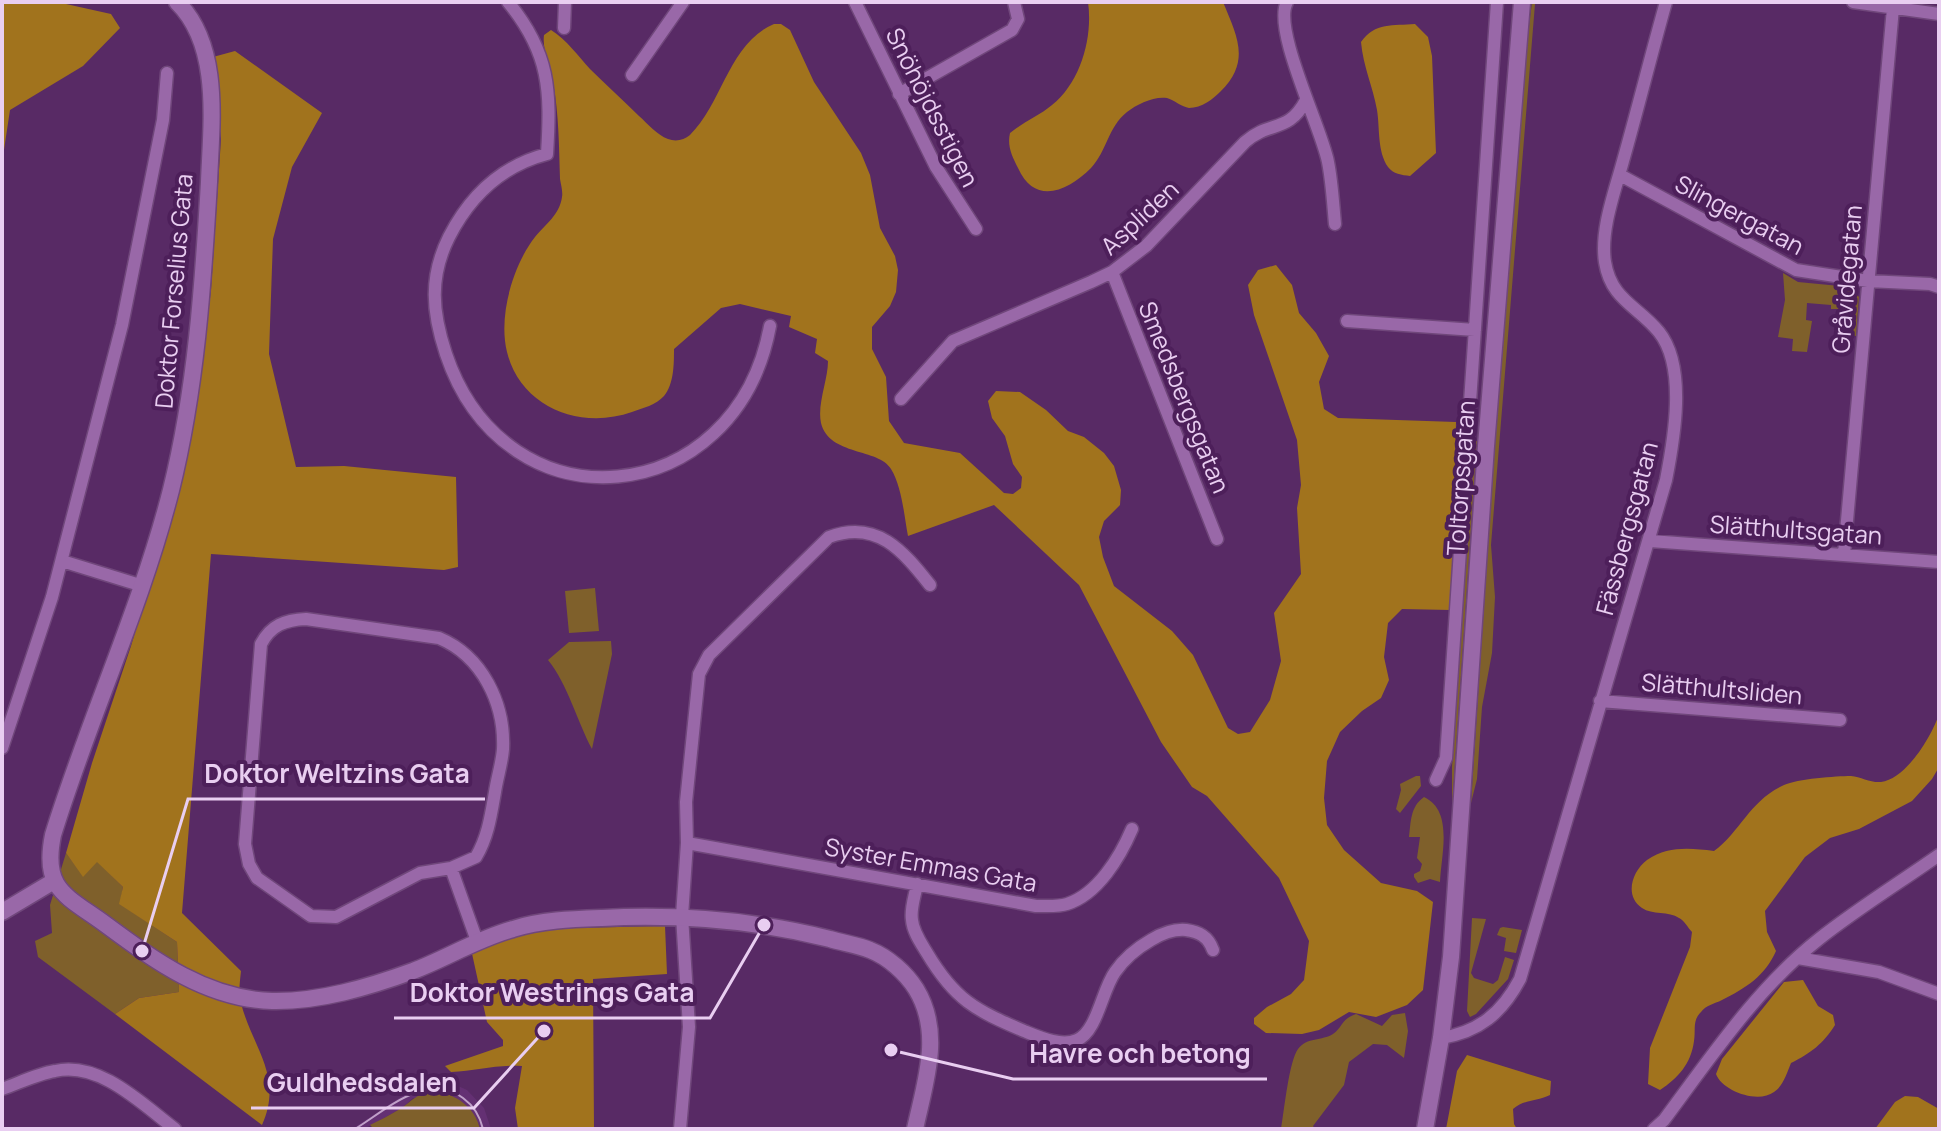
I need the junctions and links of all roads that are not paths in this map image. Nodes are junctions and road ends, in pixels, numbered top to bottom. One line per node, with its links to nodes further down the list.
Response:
1 (178, 2): 35 (street, Doktor Forselius Gata)
2 (508, 2): 26 (street)
3 (565, 2): 14 (street)
4 (683, 2): 16 (street)
5 (855, 2): 17 (street, Snöhöjdsstigen)
6 (1014, 2): 17 (street)
7 (1497, 2): 27 (street, Toltorpsgatan)
8 (1522, 2): 52 (street, Toltorpsgatan)
9 (1666, 2): 19 (street, Fässbergsgatan)
10 (1853, 2): 12 (street)
11 (1284, 3): 18 (street)
12 (1893, 8): 13 (street); 23 (street, Gråvidegatan)
13 (1939, 14)
14 (564, 28)
15 (167, 73): 32 (street, Doktor Forselius Gata)
16 (632, 75)
17 (899, 94): 21 (street, Snöhöjdsstigen)
18 (1306, 100): 20 (street); 22 (street, Aspliden)
19 (1620, 175): 23 (street, Slingergatan); 30 (street, Fässbergsgatan)
20 (1335, 224)
21 (976, 229)
22 (1112, 272): 28 (street, Aspliden); 29 (street, Smedsbergsgatan)
23 (1868, 281): 24 (street, Slingergatan); 31 (street, Gråvidegatan)
24 (1939, 287)
25 (1347, 321): 27 (street)
26 (770, 326)
27 (1475, 330): 39 (street, Toltorpsgatan)
28 (901, 399)
29 (1217, 539)
30 (1650, 541): 31 (street, Slätthultsgatan); 36 (street, Fässbergsgatan)
31 (1844, 554): 33 (street, Slätthultsgatan)
32 (62, 561): 35 (street); 38 (street, Doktor Forselius Gata)
33 (1939, 562)
34 (930, 585): 41 (street)
35 (143, 586): 44 (street, Doktor Forselius Gata)
36 (1600, 701): 37 (street, Slätthultsliden); 52 (street, Fässbergsgatan)
37 (1840, 720)
38 (2, 748)
39 (1436, 780)
40 (1132, 829): 45 (street, Syster Emmas Gata)
41 (687, 843): 45 (street, Syster Emmas Gata); 47 (street)
42 (1939, 855): 50 (street)
43 (451, 868): 43 (street); 48 (street)
44 (54, 881): 46 (street); 48 (street)
45 (917, 884): 49 (street)
46 (2, 912)
47 (682, 916): 48 (street); 55 (street); 56 (street)
48 (477, 941)
49 (1213, 950)
50 (1798, 958): 51 (street); 58 (street)
51 (1939, 994)
52 (1441, 1038): 57 (street, Toltorpsgatan)
53 (2, 1089): 54 (street)
54 (175, 1129)
55 (680, 1129)
56 (915, 1129)
57 (1425, 1129)
58 (1654, 1129)

